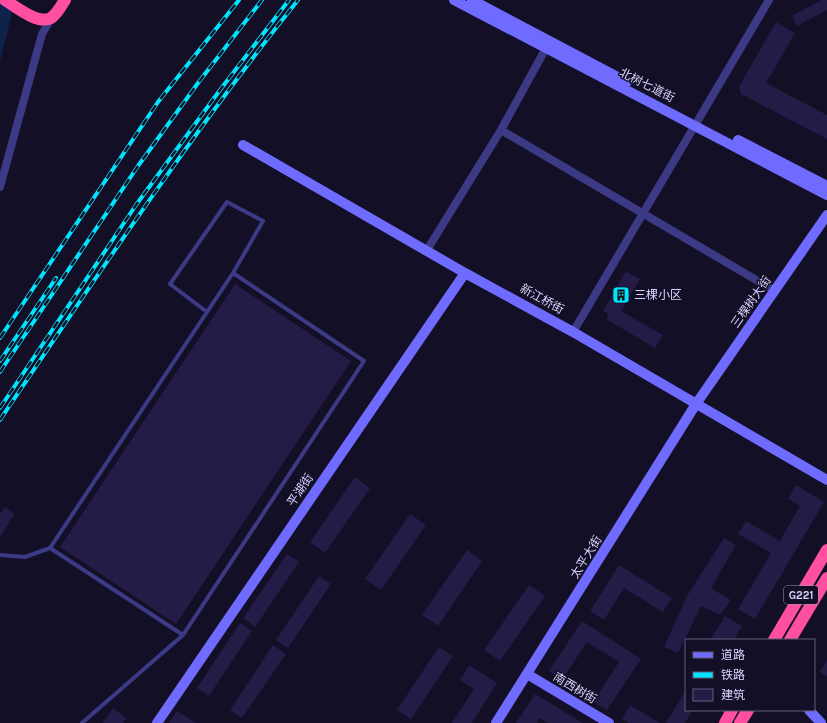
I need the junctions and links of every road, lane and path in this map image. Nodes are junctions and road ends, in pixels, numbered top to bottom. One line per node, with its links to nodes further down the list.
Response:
1 (5, 0): 6 (highway)
2 (65, 0): 6 (highway)
3 (454, 0): 7 (street, 北树七道街)
4 (472, 0): 8 (street, 北树七道街)
5 (769, 0): 8 (street)
6 (52, 17): 12 (street)
7 (546, 48): 8 (street, 北树七道街); 9 (street)
8 (696, 122): 11 (street, 北树七道街); 13 (street, 北树七道街); 14 (street)
9 (500, 130): 14 (street); 16 (street)
10 (243, 145): 16 (street, 新江桥街)
11 (827, 186)
12 (0, 187)
13 (827, 195)
14 (643, 212): 19 (street); 21 (street)
15 (827, 215): 19 (street, 三棵树大街)
16 (427, 250): 18 (street, 新江桥街)
17 (233, 273): 20 (lane); 20 (lane); 28 (lane)
18 (465, 273): 21 (street, 新江桥街); 36 (street, 平湖街)
19 (775, 291): 22 (street, 三棵树大街)
20 (207, 312): 24 (lane)
21 (573, 332): 22 (street, 新江桥街)
22 (696, 404): 23 (street, 新江桥街); 31 (street, 太平大街)
23 (827, 480)
24 (50, 548): 26 (lane); 28 (lane)
25 (827, 550): 29 (highway, G221)
26 (0, 555)
27 (827, 578): 30 (highway, G221)
28 (183, 635): 35 (lane)
29 (775, 639)
30 (791, 639)
31 (527, 674): 37 (street, 太平大街); 38 (street, 南西树街)
32 (731, 711): 39 (highway)
33 (747, 711): 40 (highway)
34 (810, 711): 41 (street)
35 (82, 723)
36 (157, 723)
37 (496, 723)
38 (610, 723)
39 (724, 723)
40 (740, 723)
41 (822, 723)

